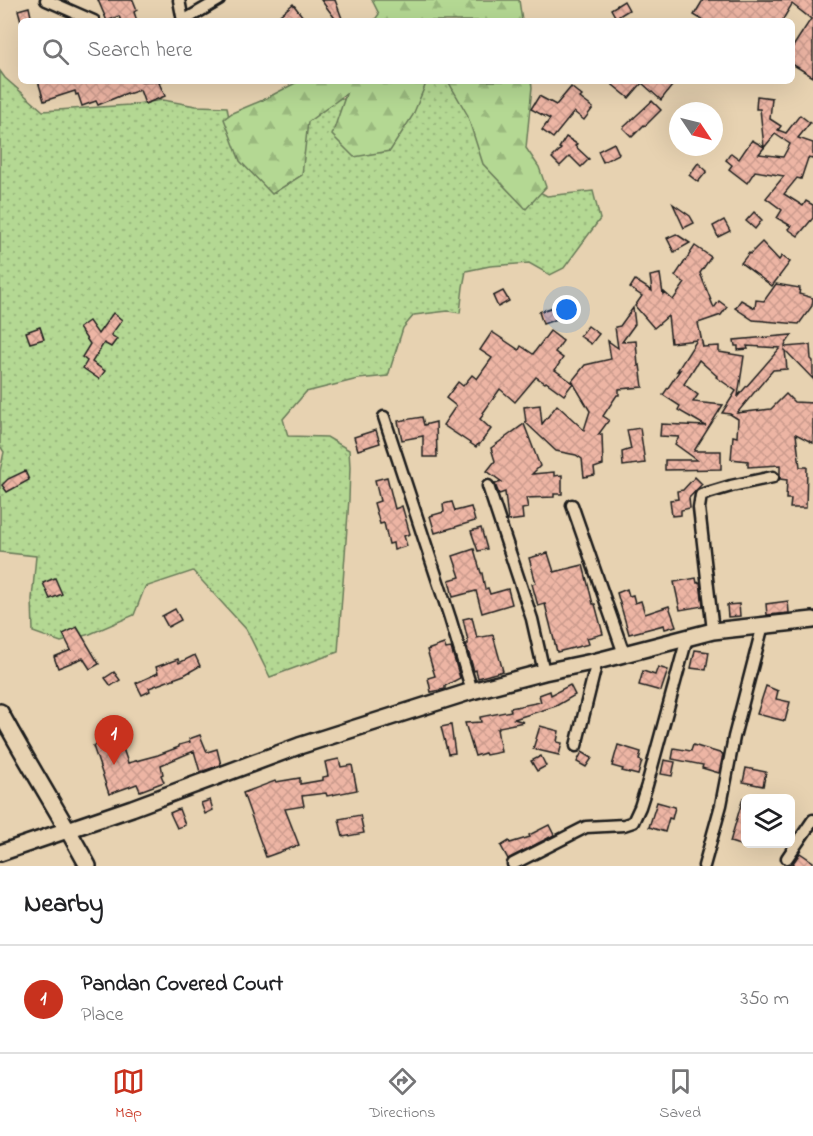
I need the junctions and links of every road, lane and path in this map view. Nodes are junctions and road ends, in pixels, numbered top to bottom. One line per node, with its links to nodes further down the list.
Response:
1 (46, 0): 4 (street)
2 (179, 0): 5 (street)
3 (219, 0): 6 (street)
4 (87, 18)
5 (182, 18)
6 (188, 18)
7 (384, 417): 18 (street)
8 (773, 477): 13 (street)
9 (488, 486): 17 (street)
10 (572, 504): 15 (street)
11 (813, 620): 12 (street)
12 (763, 624): 13 (street); 27 (street)
13 (712, 631): 14 (street)
14 (687, 638): 15 (street); 25 (street)
15 (624, 654): 16 (street)
16 (597, 661): 17 (street); 20 (street)
17 (544, 672): 18 (street)
18 (472, 691): 22 (street)
19 (0, 712): 22 (street)
20 (576, 746)
21 (813, 820): 24 (street)
22 (69, 830): 23 (street); 26 (street)
23 (0, 853)
24 (787, 858)
25 (513, 864)
26 (88, 866)
27 (704, 866)

